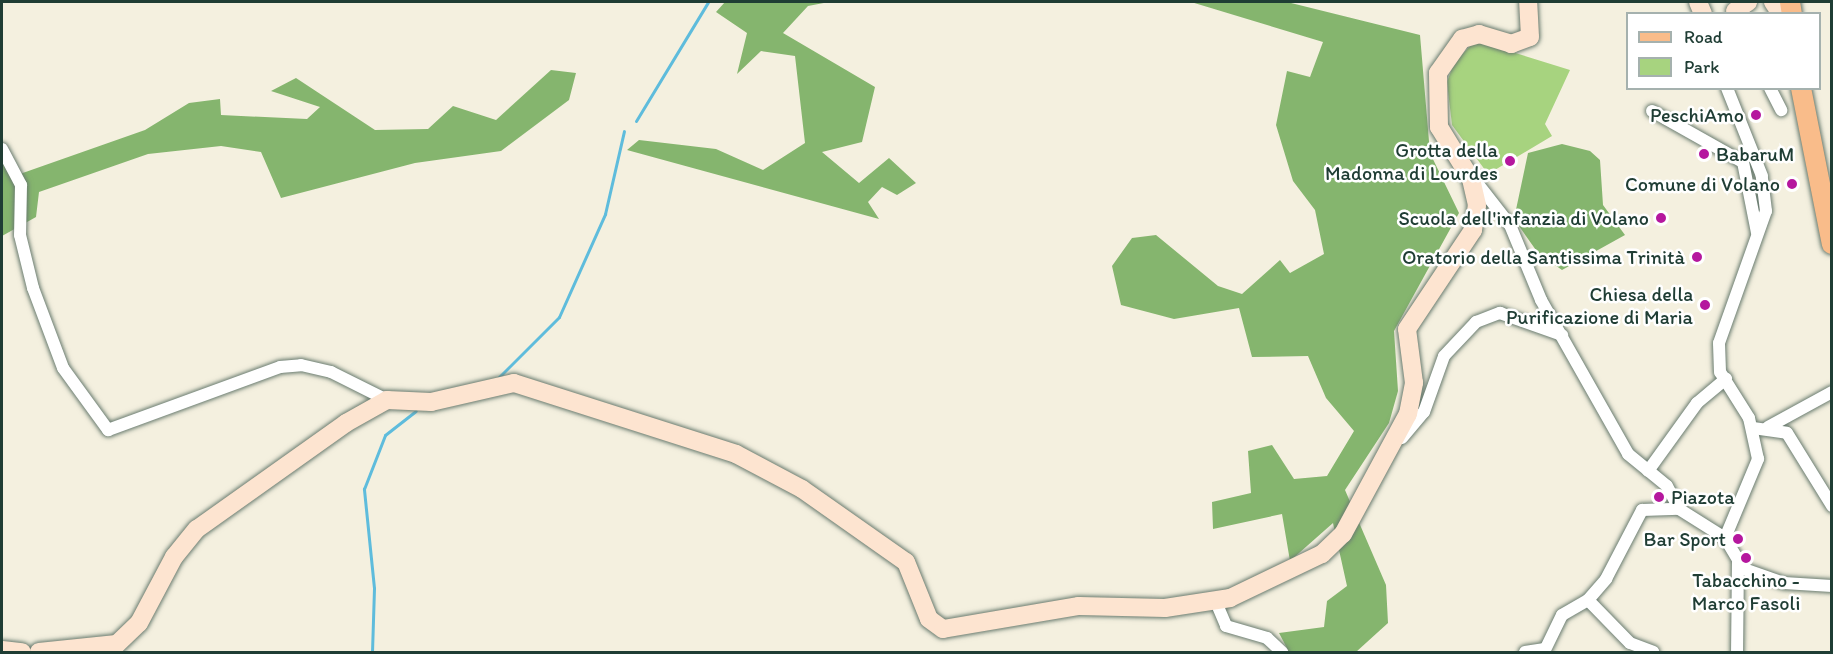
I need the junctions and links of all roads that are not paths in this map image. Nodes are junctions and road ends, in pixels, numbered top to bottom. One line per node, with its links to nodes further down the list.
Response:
1 (1528, 2): 8 (street)
2 (1728, 90): 9 (street)
3 (1771, 90): 5 (street)
4 (1801, 90): 10 (main road)
5 (1781, 110)
6 (1652, 111): 9 (street)
7 (2, 149): 14 (street)
8 (1463, 165): 11 (street); 17 (street)
9 (1757, 233): 12 (street)
10 (1832, 244)
11 (1562, 335): 17 (street); 18 (street)
12 (1726, 379): 16 (street); 18 (street)
13 (1832, 392): 15 (street)
14 (387, 400): 25 (street); 29 (street)
15 (1768, 427): 16 (street); 19 (street)
16 (1753, 428): 21 (street)
17 (1387, 450): 25 (street)
18 (1648, 471): 20 (street)
19 (1832, 506)
20 (1679, 509): 21 (street); 24 (street)
21 (1725, 538): 22 (street)
22 (1738, 567): 23 (street); 33 (street)
23 (1832, 586)
24 (1588, 600): 27 (street); 32 (street)
25 (1216, 602): 30 (street)
26 (2, 650): 28 (street)
27 (1545, 651): 31 (street)
28 (22, 652)
29 (39, 652)
30 (1282, 652)
31 (1525, 652)
32 (1653, 652)
33 (1737, 652)

